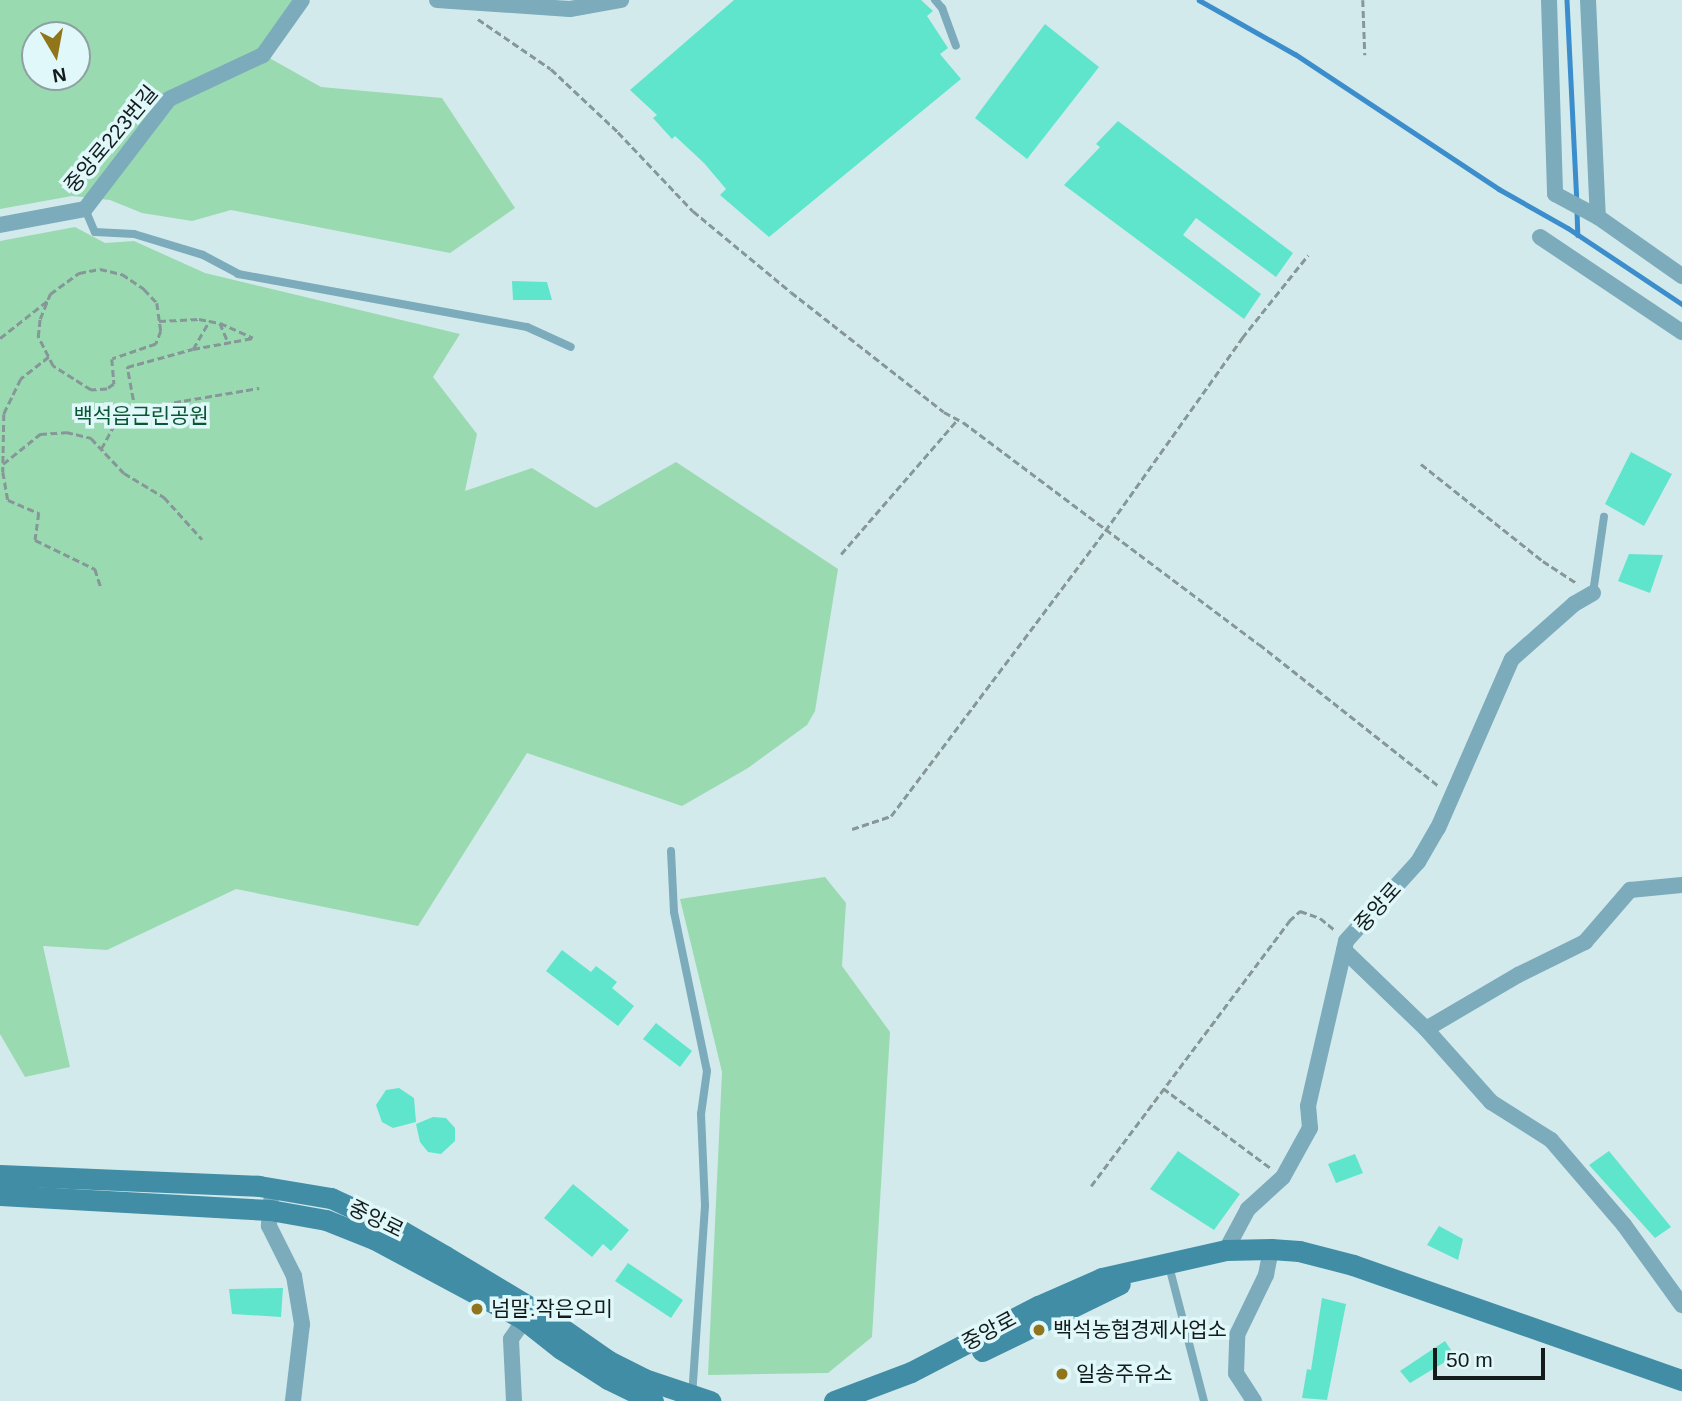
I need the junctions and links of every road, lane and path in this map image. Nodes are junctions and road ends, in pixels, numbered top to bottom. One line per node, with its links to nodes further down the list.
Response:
1 (302, 0): 11 (street, 중앙로223번길)
2 (436, 0): 3 (street)
3 (621, 0)
4 (935, 0): 9 (lane)
5 (1363, 0): 10 (path)
6 (1549, 0): 12 (street)
7 (1588, 0): 12 (street)
8 (475, 16): 29 (path)
9 (956, 46)
10 (1365, 55)
11 (85, 209): 13 (street, 중앙로223번길); 24 (lane)
12 (1595, 216): 16 (street)
13 (0, 225)
14 (1540, 237): 21 (street)
15 (1308, 255): 34 (path)
16 (1682, 276)
17 (47, 301): 18 (path); 22 (path); 26 (path)
18 (159, 321): 19 (path); 26 (path)
19 (209, 321): 20 (path); 25 (path)
20 (220, 323): 23 (path); 23 (path)
21 (1682, 332)
22 (0, 338)
23 (228, 342): 25 (path)
24 (570, 347)
25 (193, 349): 28 (path)
26 (48, 357): 31 (path)
27 (258, 388): 28 (path)
28 (135, 410): 30 (path)
29 (958, 419): 34 (path); 36 (path)
30 (101, 449): 31 (path); 35 (path)
31 (3, 464): 37 (path)
32 (1421, 464): 38 (path)
33 (1604, 517): 38 (lane)
34 (1105, 531): 39 (path); 40 (path)
35 (202, 539)
36 (841, 554)
37 (100, 588)
38 (1593, 593): 39 (street, 중앙로)
39 (1453, 797): 43 (street, 중앙로)
40 (852, 829)
41 (671, 851): 59 (lane)
42 (1682, 885): 44 (street)
43 (1345, 946): 44 (street); 45 (path); 47 (street, 중앙로)
44 (1426, 1029): 56 (street)
45 (1163, 1088): 47 (path); 48 (path)
46 (0, 1175): 49 (main road, 중앙로)
47 (1283, 1177): 53 (street, 중앙로)
48 (1091, 1186)
49 (273, 1188): 51 (street); 57 (main road, 중앙로)
50 (0, 1195): 51 (main road, 중앙로)
51 (270, 1210): 57 (main road, 중앙로); 60 (street)
52 (1271, 1249): 53 (main road, 중앙로); 58 (main road, 중앙로); 66 (street)
53 (1226, 1250): 54 (main road, 중앙로)
54 (1168, 1263): 55 (main road, 중앙로); 65 (lane)
55 (1146, 1270): 63 (main road, 중앙로); 64 (main road, 중앙로)
56 (1682, 1305)
57 (528, 1314): 59 (main road, 중앙로); 61 (street); 62 (main road, 중앙로)
58 (1682, 1380)
59 (697, 1399)
60 (293, 1401)
61 (514, 1401)
62 (653, 1401)
63 (834, 1401)
64 (879, 1401)
65 (1204, 1401)
66 (1254, 1401)

